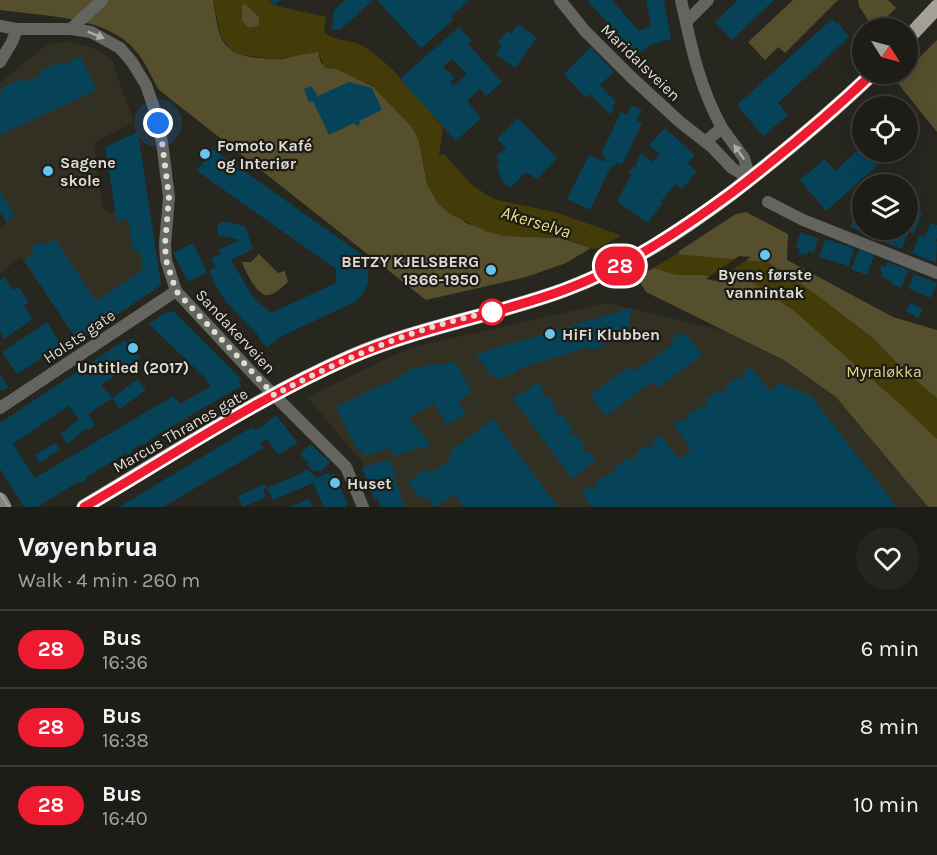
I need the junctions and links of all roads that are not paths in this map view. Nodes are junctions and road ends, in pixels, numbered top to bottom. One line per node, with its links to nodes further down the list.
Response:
1 (102, 0): 10 (street)
2 (560, 0): 13 (street, Maridalsveien)
3 (681, 0): 6 (street)
4 (708, 0): 6 (street)
5 (937, 7): 8 (main road)
6 (686, 22): 13 (street)
7 (0, 26): 9 (street, Sandakerveien)
8 (918, 27)
9 (17, 28): 10 (street, Sandakerveien); 11 (street)
10 (71, 29): 17 (street, Sandakerveien, one-way to 17)
11 (0, 62)
12 (861, 84): 14 (main road, Marcus Thranes gate)
13 (714, 135): 14 (street, Maridalsveien); 14 (street, Maridalsveien, one-way to 13)
14 (750, 179): 18 (main road, Marcus Thranes gate)
15 (768, 202): 16 (street)
16 (937, 273)
17 (176, 291): 18 (street, Sandakerveien); 19 (street, Holsts gate)
18 (274, 395): 22 (main road, Marcus Thranes gate); 23 (street, Sandakerveien)
19 (0, 408)
20 (0, 500): 21 (main road)
21 (4, 507)
22 (84, 507)
23 (363, 507)

